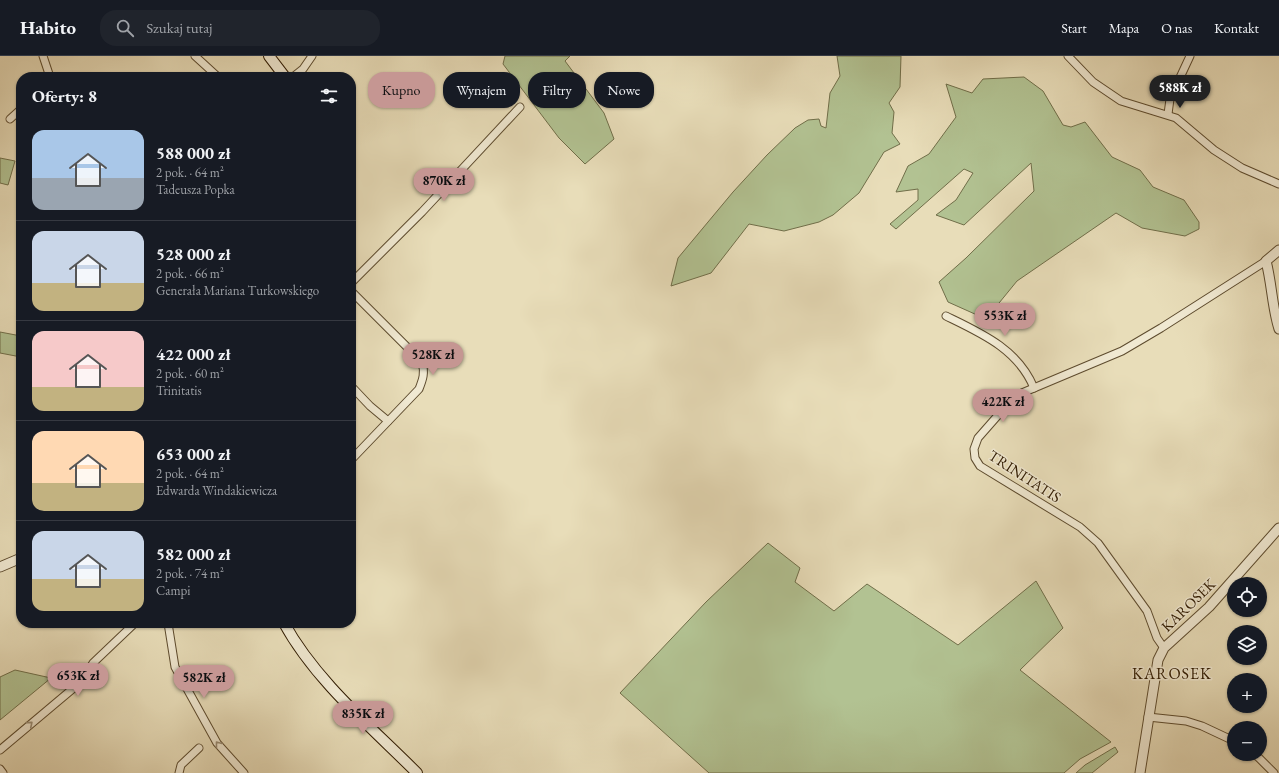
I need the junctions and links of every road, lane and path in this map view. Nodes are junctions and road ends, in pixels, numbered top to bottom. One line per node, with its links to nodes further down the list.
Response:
1 (43, 56): 7 (street)
2 (195, 56): 8 (street)
3 (269, 56): 9 (main road)
4 (312, 56): 10 (street)
5 (1068, 56): 13 (street)
6 (1190, 56): 13 (street)
7 (48, 72)
8 (213, 72)
9 (282, 72)
10 (299, 72)
11 (519, 108): 18 (street)
12 (16, 114): 14 (street)
13 (1168, 114): 15 (street)
14 (10, 119)
15 (1279, 184)
16 (1279, 250): 17 (street)
17 (1266, 261): 21 (street); 22 (street, TRINITATIS)
18 (356, 278)
19 (356, 296): 24 (street)
20 (946, 316): 22 (street)
21 (1279, 329)
22 (1034, 388): 32 (street, TRINITATIS)
23 (356, 391): 24 (street)
24 (388, 421): 25 (street)
25 (356, 455)
26 (1279, 528): 32 (street, KAROSEK)
27 (16, 560): 28 (street)
28 (0, 567)
29 (130, 628): 36 (street, one-way to 29)
30 (169, 628): 41 (street, one-way to 30)
31 (287, 628): 42 (main road)
32 (1164, 648): 33 (street, KAROSEK)
33 (1148, 717): 34 (street); 43 (street, KAROSEK)
34 (1227, 738)
35 (199, 748): 40 (street)
36 (0, 750)
37 (1263, 761): 44 (street)
38 (0, 769): 39 (street)
39 (3, 773)
40 (179, 773)
41 (244, 773)
42 (417, 773)
43 (1140, 773)
44 (1274, 773)

